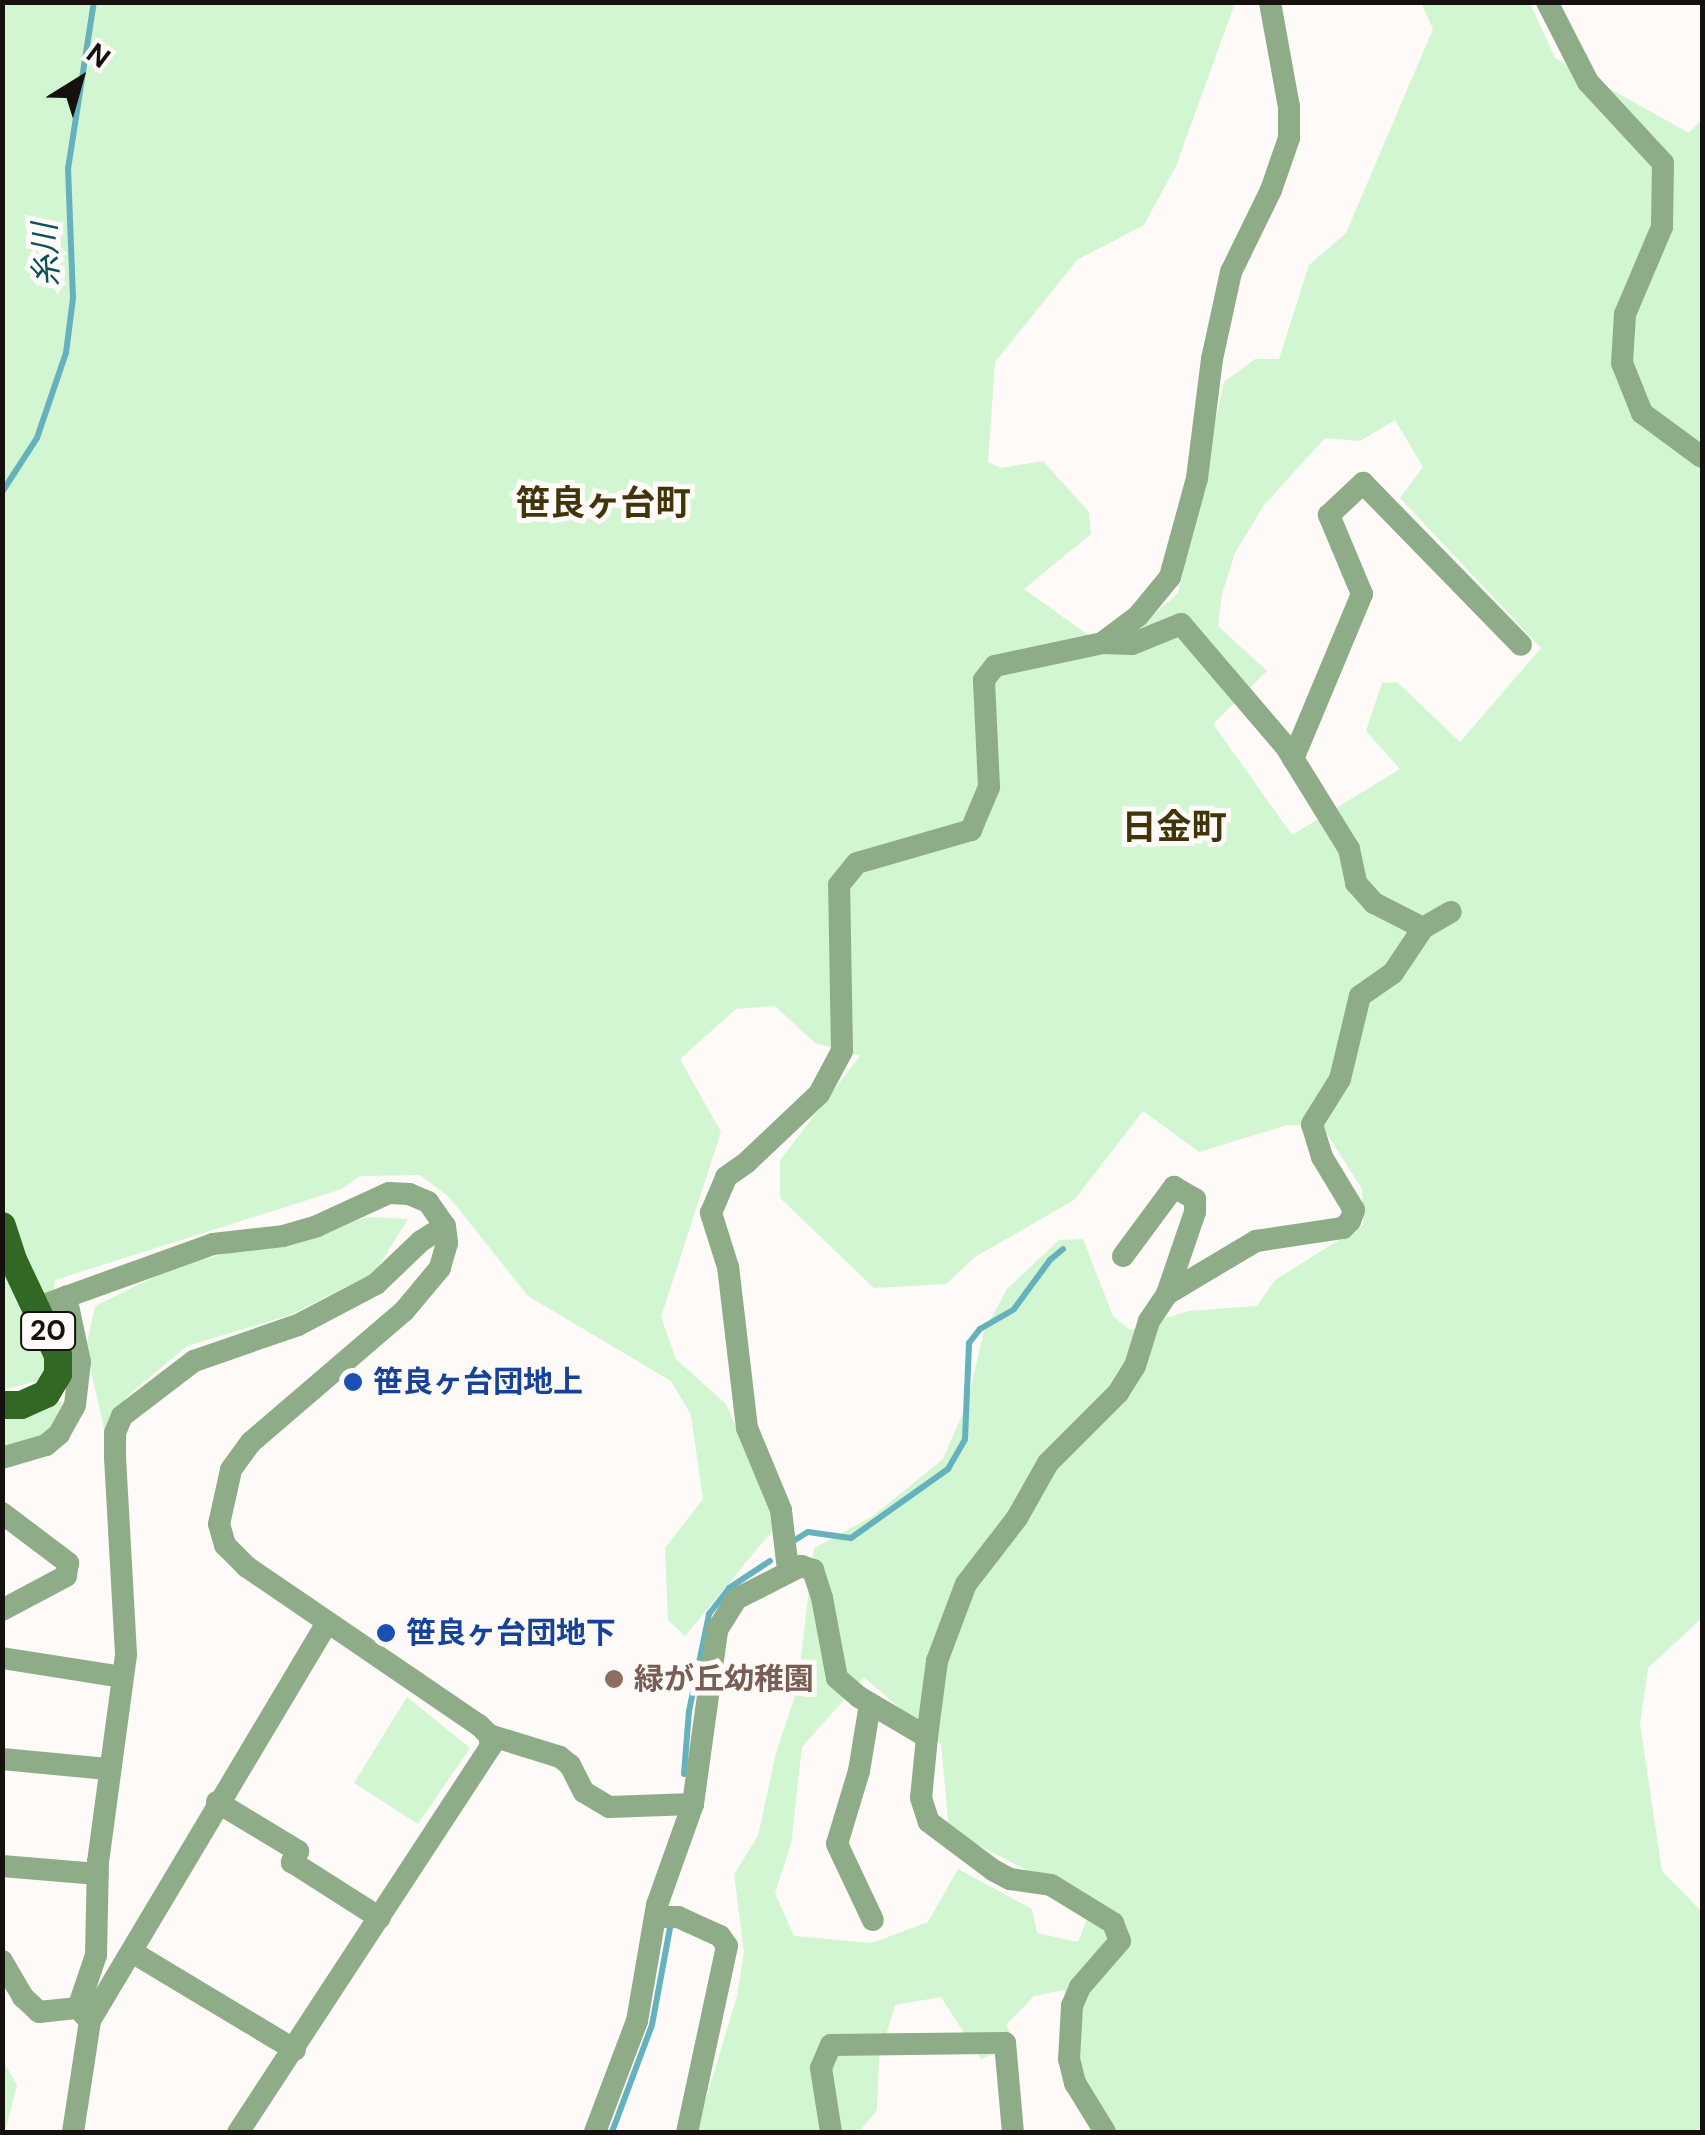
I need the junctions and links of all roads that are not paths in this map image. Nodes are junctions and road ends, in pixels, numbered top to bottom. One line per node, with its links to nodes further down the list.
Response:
1 (1270, 2): 4 (street)
2 (1548, 2): 3 (street)
3 (1702, 457)
4 (1102, 643): 6 (street); 18 (street)
5 (1521, 645): 6 (street)
6 (1294, 759): 8 (street)
7 (1451, 912): 8 (street)
8 (1423, 928): 12 (street)
9 (2, 1226): 14 (main road, 20)
10 (445, 1226): 13 (street); 20 (street); 22 (street)
11 (1123, 1256): 12 (street)
12 (1168, 1294): 25 (street)
13 (66, 1296): 14 (street); 16 (street)
14 (38, 1307): 15 (main road, 20)
15 (2, 1406)
16 (2, 1458)
17 (2, 1513): 19 (street)
18 (788, 1570): 23 (street); 29 (street)
19 (2, 1610)
20 (326, 1623): 24 (street); 28 (street)
21 (2, 1658): 22 (street)
22 (122, 1677): 27 (street)
23 (870, 1704): 25 (street); 34 (street)
24 (490, 1735): 29 (street); 33 (street)
25 (927, 1736): 45 (street)
26 (2, 1758): 27 (street)
27 (108, 1768): 31 (street)
28 (218, 1802): 33 (street); 35 (street)
29 (693, 1804): 32 (street)
30 (2, 1866): 31 (street)
31 (98, 1874): 37 (street)
32 (656, 1916): 41 (street); 42 (street)
33 (380, 1918): 38 (street)
34 (874, 1920)
35 (132, 1952): 37 (street); 38 (street)
36 (2, 1961): 37 (street)
37 (84, 2015): 39 (street)
38 (295, 2050): 40 (street)
39 (73, 2132)
40 (238, 2132)
41 (595, 2132)
42 (687, 2132)
43 (831, 2132): 44 (street)
44 (1013, 2132)
45 (1105, 2132)

